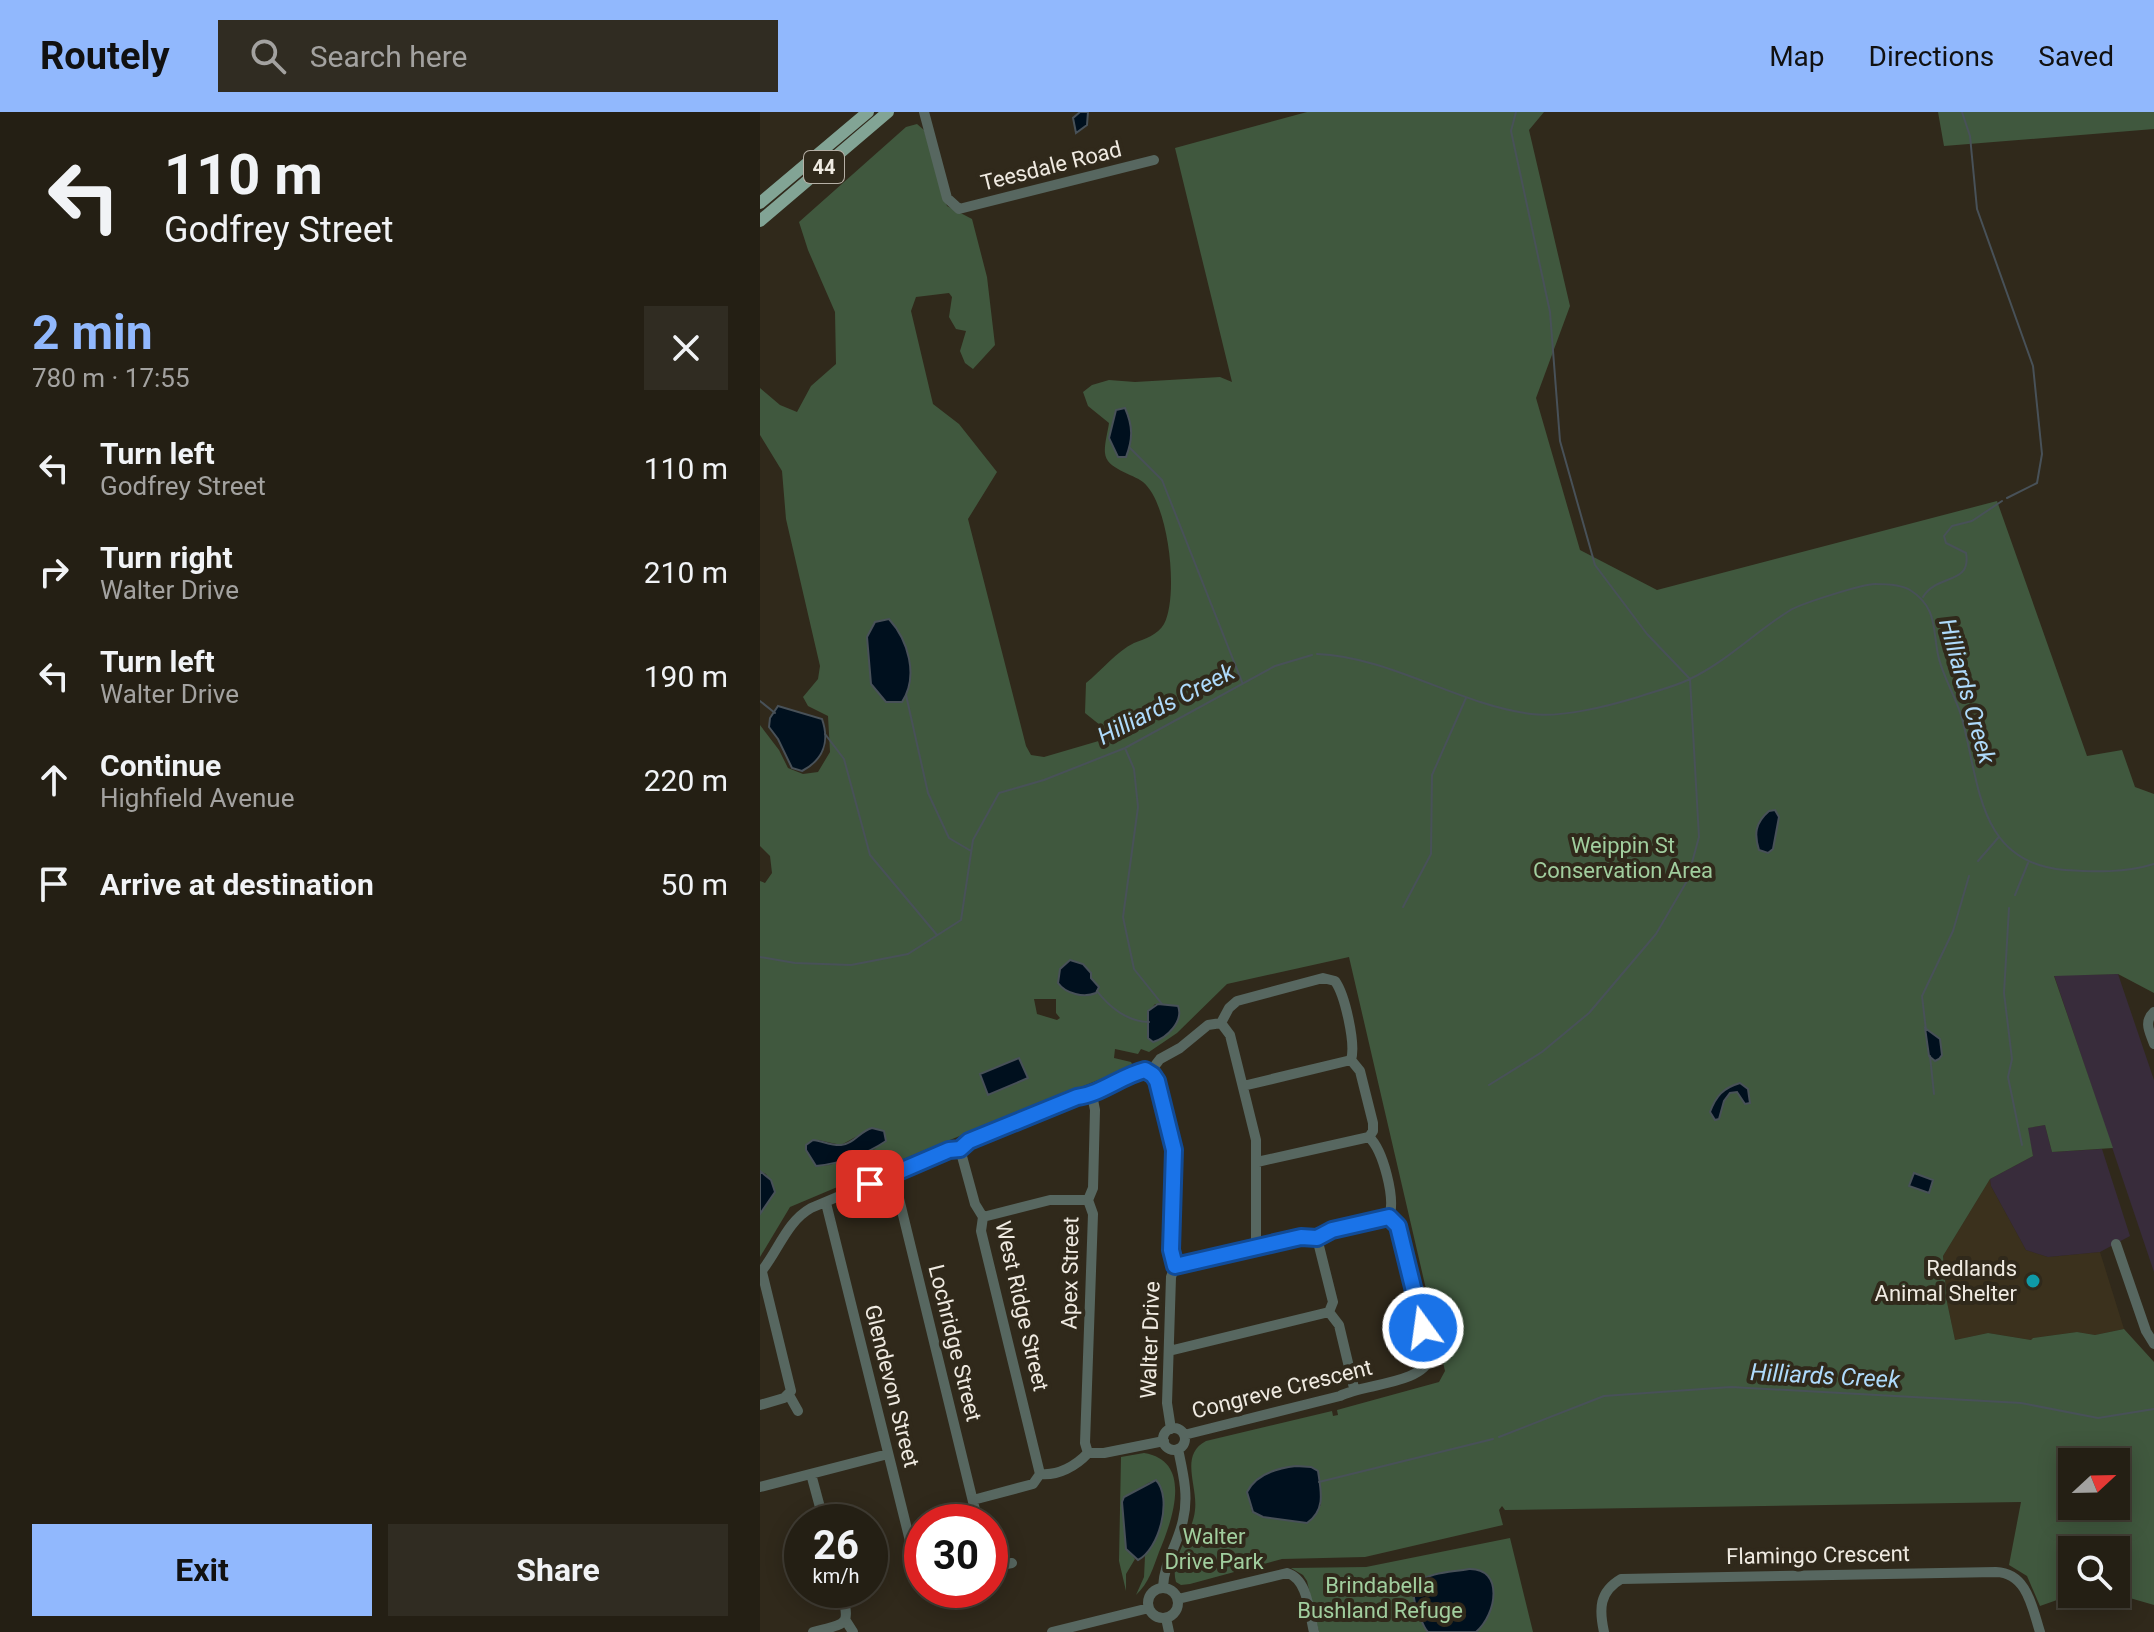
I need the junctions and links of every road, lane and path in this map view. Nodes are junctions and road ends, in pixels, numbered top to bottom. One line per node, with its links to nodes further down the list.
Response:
1 (868, 112): 5 (main road, 44)
2 (888, 112): 6 (main road, 44)
3 (923, 115): 4 (street, Teesdale Road)
4 (1154, 160)
5 (760, 203)
6 (760, 221)
7 (2154, 1012): 9 (street)
8 (1221, 1023): 10 (street, Congreve Crescent); 11 (street, Congreve Crescent); 12 (street)
9 (2154, 1044)
10 (1351, 1060): 12 (street); 14 (street, Congreve Crescent)
11 (1150, 1072): 13 (street); 25 (street, Walter Drive)
12 (1243, 1086): 16 (street)
13 (1092, 1095): 15 (street); 18 (street, Apex Street)
14 (1369, 1137): 16 (street); 21 (street, Congreve Crescent)
15 (960, 1149): 17 (street); 20 (street, West Ridge Street)
16 (1257, 1162): 24 (street)
17 (893, 1174): 19 (street); 43 (street, Lochridge Street)
18 (1088, 1200): 20 (street); 38 (street, Apex Street)
19 (826, 1203): 26 (street); 39 (street, Glendevon Street)
20 (983, 1217): 41 (street, West Ridge Street)
21 (1389, 1217): 22 (street); 30 (street, Congreve Crescent)
22 (1317, 1238): 24 (street); 27 (street)
23 (2116, 1244): 28 (street)
24 (1256, 1248): 25 (street)
25 (1175, 1266): 29 (street, Walter Drive)
26 (761, 1272): 31 (street)
27 (1329, 1312): 29 (street); 30 (street)
28 (2154, 1344)
29 (1169, 1351): 34 (street, Walter Drive)
30 (1354, 1388): 35 (street, Congreve Crescent)
31 (789, 1395): 32 (street); 33 (street)
32 (760, 1405)
33 (798, 1411)
34 (1171, 1429): 35 (street); 36 (street)
35 (1184, 1435): 37 (street)
36 (1164, 1441): 37 (street); 38 (street)
37 (1178, 1449): 49 (street)
38 (1088, 1453): 41 (street)
39 (888, 1454): 40 (street); 46 (street, Glendevon Street)
40 (811, 1474): 42 (street); 44 (street)
41 (1040, 1474): 43 (street)
42 (760, 1487)
43 (973, 1500): 45 (street, Lochridge Street)
44 (819, 1504)
45 (974, 1504)
46 (904, 1517)
47 (1012, 1563): 48 (street)
48 (1008, 1564)
49 (1163, 1587): 50 (street); 52 (street)
50 (1178, 1599): 53 (street); 59 (street)
51 (845, 1608): 54 (street)
52 (1149, 1608): 53 (street); 57 (street)
53 (1166, 1618): 58 (street)
54 (846, 1621): 55 (street); 56 (street)
55 (813, 1632)
56 (853, 1632)
57 (1052, 1632)
58 (1169, 1632)
59 (1314, 1632)
60 (1604, 1632): 61 (street, Flamingo Crescent)
61 (2040, 1632)

